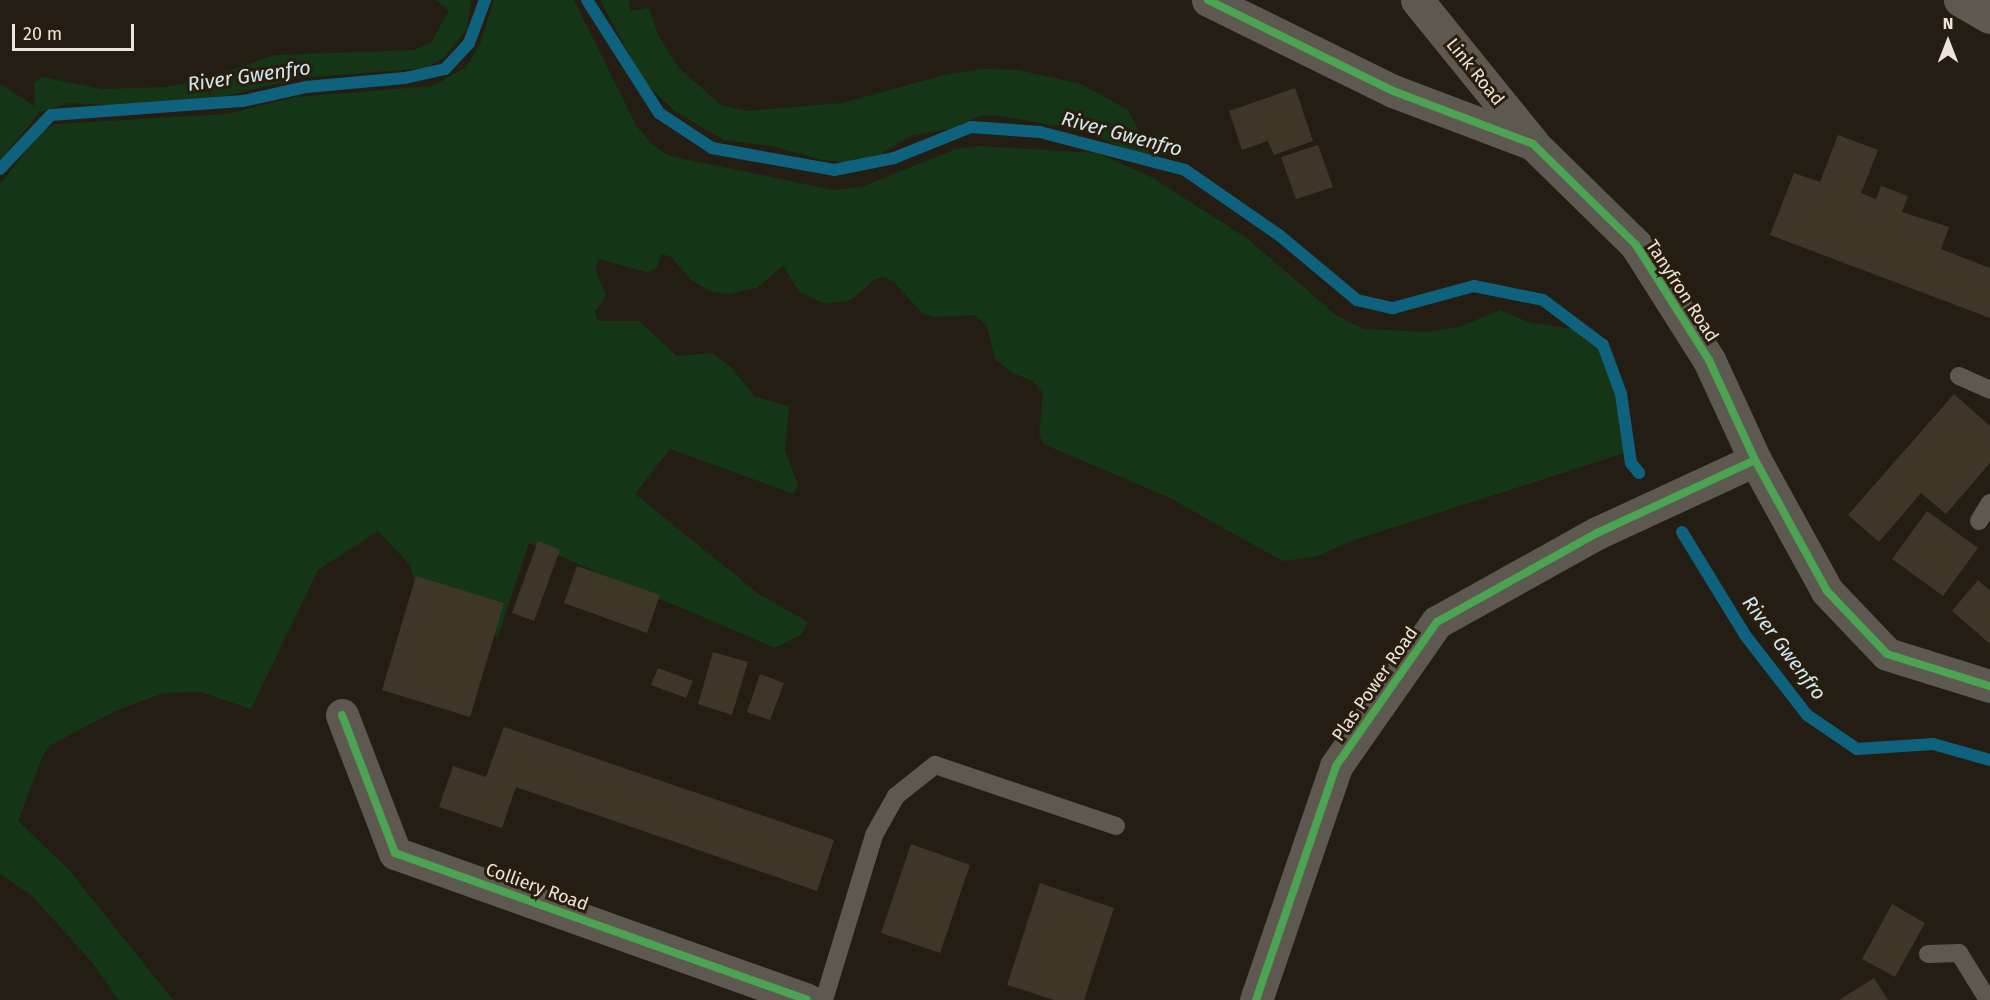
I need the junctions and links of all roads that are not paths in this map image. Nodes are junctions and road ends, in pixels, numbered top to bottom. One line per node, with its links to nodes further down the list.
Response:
1 (1208, 0): 5 (street, Tanyfron Road)
2 (1417, 0): 5 (street, Link Road)
3 (1960, 0): 4 (street)
4 (1990, 17)
5 (1533, 144): 8 (street, Tanyfron Road)
6 (1959, 376): 7 (lane)
7 (1990, 390)
8 (1755, 460): 11 (street, Tanyfron Road); 17 (street, Plas Power Road)
9 (1990, 503): 10 (lane)
10 (1980, 521)
11 (1990, 686)
12 (342, 715): 15 (street, Colliery Road)
13 (1116, 826): 16 (lane)
14 (1928, 954): 18 (lane)
15 (807, 1000)
16 (824, 1000)
17 (1256, 1000)
18 (1988, 1000)

